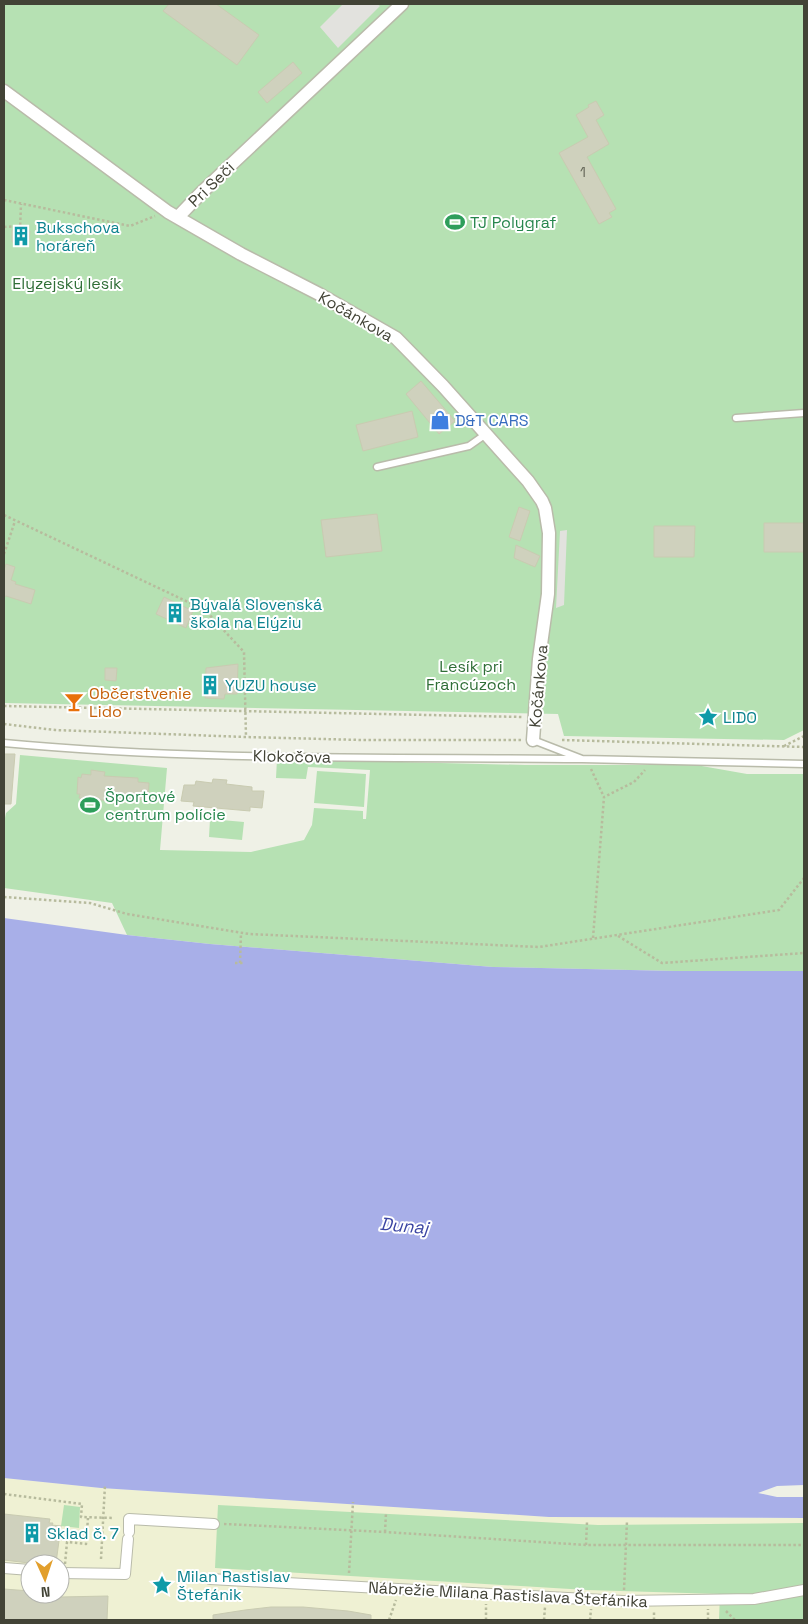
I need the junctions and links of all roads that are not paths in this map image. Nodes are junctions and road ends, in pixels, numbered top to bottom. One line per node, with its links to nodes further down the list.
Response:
1 (402, 4): 3 (street, Pri Seči)
2 (4, 91): 3 (street, Pri Seči)
3 (173, 215): 6 (street, Kočánkova)
4 (804, 413): 5 (lane)
5 (736, 418)
6 (486, 434): 7 (lane); 8 (street, Kočánkova)
7 (377, 467)
8 (533, 740): 10 (lane)
9 (4, 742): 10 (lane, Klokočova)
10 (584, 759): 11 (lane, Klokočova)
11 (804, 764)
12 (214, 1524): 15 (street)
13 (4, 1568): 14 (street)
14 (20, 1569)
15 (70, 1572)
16 (210, 1580): 17 (street, Nábrežie Milana Rastislava Štefánika)
17 (804, 1590)

